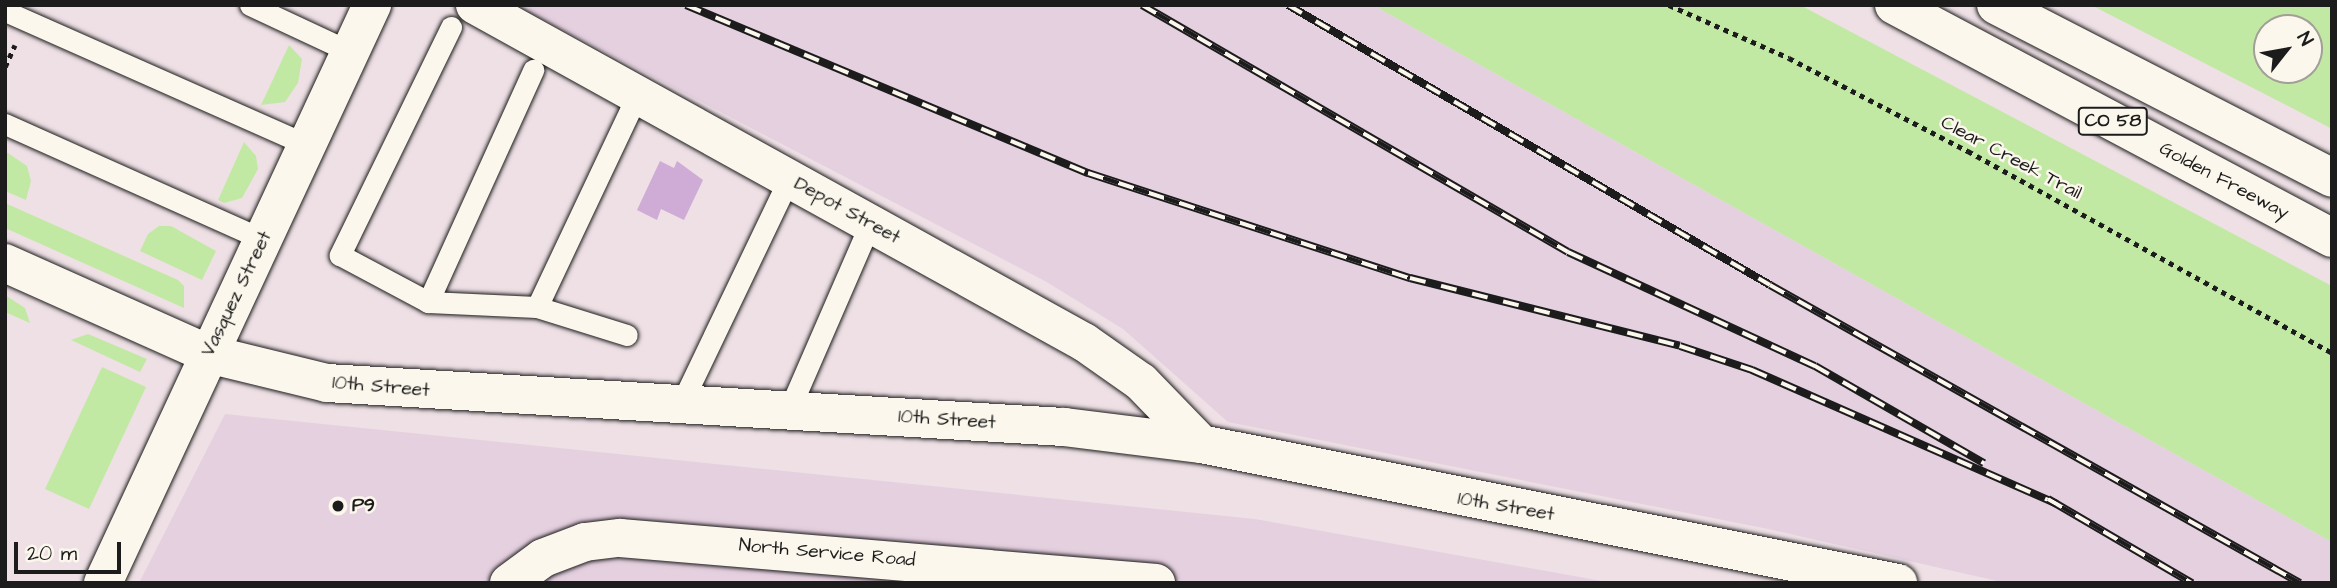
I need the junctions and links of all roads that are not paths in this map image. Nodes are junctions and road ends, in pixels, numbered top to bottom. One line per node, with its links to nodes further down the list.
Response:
1 (250, 5): 7 (lane)
2 (372, 5): 7 (main road, Vasquez Street)
3 (1894, 5): 15 (main road, Golden Freeway / CO 58)
4 (2001, 7): 12 (main road, CO 58)
5 (5, 11): 11 (lane)
6 (463, 16): 9 (main road, Depot Street); 18 (lane)
7 (351, 52): 11 (main road, Vasquez Street)
8 (533, 71): 18 (lane)
9 (637, 95): 13 (main road, Depot Street); 19 (lane)
10 (5, 124): 16 (lane)
11 (308, 145): 16 (main road, Vasquez Street)
12 (2332, 178)
13 (789, 179): 14 (main road, Depot Street); 22 (lane)
14 (870, 224): 23 (lane); 24 (main road, Depot Street)
15 (2332, 238)
16 (264, 240): 21 (main road, Vasquez Street)
17 (5, 263): 21 (main road, 10th Street)
18 (428, 302): 19 (lane)
19 (537, 307): 20 (lane)
20 (626, 335)
21 (208, 354): 22 (main road, 10th Street); 26 (main road, Vasquez Street)
22 (681, 404): 23 (main road, 10th Street)
23 (789, 410): 24 (main road, 10th Street)
24 (1201, 444): 29 (main road, 10th Street)
25 (961, 574): 27 (main road, North Service Road); 28 (main road, North Service Road)
26 (103, 583)
27 (509, 583)
28 (1156, 583)
29 (1898, 583)

